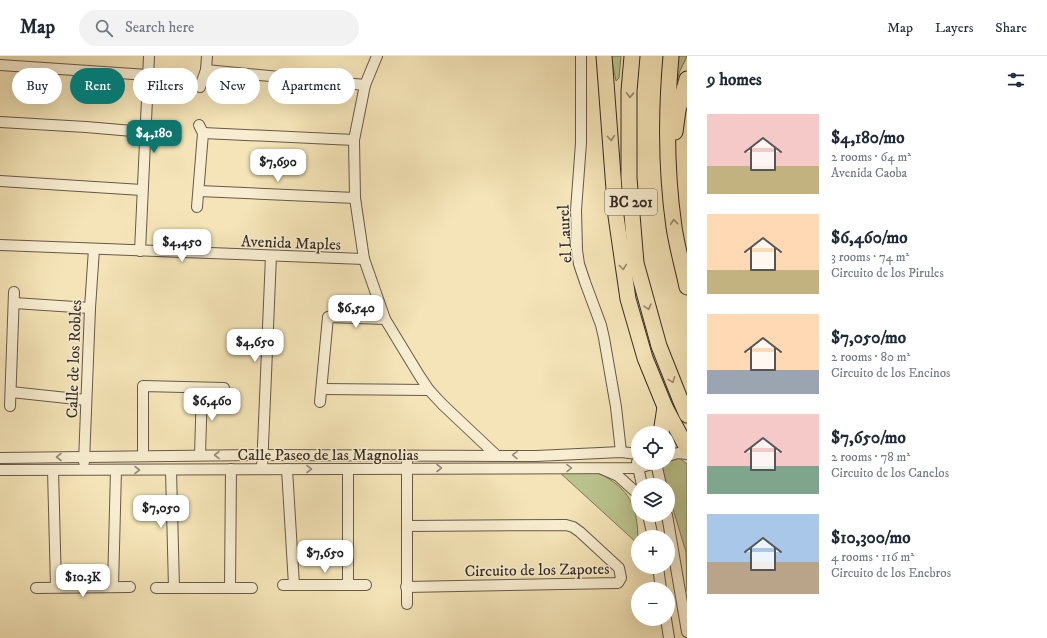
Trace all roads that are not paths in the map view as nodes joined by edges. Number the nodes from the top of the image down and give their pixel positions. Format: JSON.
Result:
{"nodes":[{"id":1,"x":149,"y":56,"type":"edge"},
{"id":2,"x":207,"y":56,"type":"edge"},
{"id":3,"x":377,"y":56,"type":"edge"},
{"id":4,"x":581,"y":56,"type":"edge"},
{"id":5,"x":604,"y":56,"type":"edge"},
{"id":6,"x":632,"y":56,"type":"edge"},
{"id":7,"x":671,"y":56,"type":"edge"},
{"id":8,"x":0,"y":65,"type":"edge"},
{"id":9,"x":148,"y":68,"type":"edge"},
{"id":10,"x":206,"y":68,"type":"edge"},
{"id":11,"x":206,"y":70,"type":"edge"},
{"id":12,"x":133,"y":75,"type":"edge"},
{"id":13,"x":260,"y":75,"type":"edge"},
{"id":14,"x":687,"y":79,"type":"edge"},
{"id":15,"x":365,"y":85,"type":"junction"},
{"id":16,"x":606,"y":85,"type":"junction"},
{"id":17,"x":200,"y":87,"type":"dead end"},
{"id":18,"x":146,"y":104,"type":"edge"},
{"id":19,"x":0,"y":122,"type":"edge"},
{"id":20,"x":144,"y":132,"type":"junction"},
{"id":21,"x":629,"y":134,"type":"junction"},
{"id":22,"x":354,"y":140,"type":"junction"},
{"id":23,"x":670,"y":176,"type":"junction"},
{"id":24,"x":628,"y":178,"type":"junction"},
{"id":25,"x":0,"y":180,"type":"edge"},
{"id":26,"x":142,"y":190,"type":"junction"},
{"id":27,"x":199,"y":192,"type":"junction"},
{"id":28,"x":355,"y":198,"type":"junction"},
{"id":29,"x":197,"y":207,"type":"dead end"},
{"id":30,"x":616,"y":216,"type":"junction"},
{"id":31,"x":0,"y":244,"type":"edge"},
{"id":32,"x":94,"y":249,"type":"junction"},
{"id":33,"x":140,"y":251,"type":"junction"},
{"id":34,"x":271,"y":256,"type":"junction"},
{"id":35,"x":364,"y":259,"type":"junction"},
{"id":36,"x":687,"y":287,"type":"edge"},
{"id":37,"x":14,"y":292,"type":"dead end"},
{"id":38,"x":14,"y":303,"type":"junction"},
{"id":39,"x":90,"y":308,"type":"junction"},
{"id":40,"x":385,"y":319,"type":"junction"},
{"id":41,"x":202,"y":388,"type":"junction"},
{"id":42,"x":224,"y":388,"type":"dead end"},
{"id":43,"x":322,"y":389,"type":"junction"},
{"id":44,"x":429,"y":390,"type":"junction"},
{"id":45,"x":11,"y":392,"type":"junction"},
{"id":46,"x":86,"y":400,"type":"junction"},
{"id":47,"x":320,"y":402,"type":"dead end"},
{"id":48,"x":10,"y":406,"type":"dead end"},
{"id":49,"x":665,"y":408,"type":"junction"},
{"id":50,"x":687,"y":415,"type":"edge"},
{"id":51,"x":662,"y":426,"type":"edge"},
{"id":52,"x":687,"y":448,"type":"edge"},
{"id":53,"x":621,"y":452,"type":"junction"},
{"id":54,"x":631,"y":453,"type":"edge"},
{"id":55,"x":262,"y":454,"type":"junction"},
{"id":56,"x":407,"y":454,"type":"junction"},
{"id":57,"x":675,"y":454,"type":"edge"},
{"id":58,"x":687,"y":454,"type":"edge"},
{"id":59,"x":200,"y":455,"type":"junction"},
{"id":60,"x":496,"y":455,"type":"junction"},
{"id":61,"x":144,"y":456,"type":"junction"},
{"id":62,"x":536,"y":456,"type":"junction"},
{"id":63,"x":84,"y":457,"type":"junction"},
{"id":64,"x":0,"y":458,"type":"edge"},
{"id":65,"x":598,"y":467,"type":"junction"},
{"id":66,"x":408,"y":468,"type":"junction"},
{"id":67,"x":538,"y":468,"type":"junction"},
{"id":68,"x":631,"y":468,"type":"edge"},
{"id":69,"x":231,"y":469,"type":"junction"},
{"id":70,"x":262,"y":469,"type":"junction"},
{"id":71,"x":287,"y":469,"type":"junction"},
{"id":72,"x":348,"y":469,"type":"junction"},
{"id":73,"x":0,"y":470,"type":"edge"},
{"id":74,"x":53,"y":470,"type":"junction"},
{"id":75,"x":84,"y":470,"type":"junction"},
{"id":76,"x":116,"y":470,"type":"junction"},
{"id":77,"x":171,"y":470,"type":"junction"},
{"id":78,"x":631,"y":488,"type":"edge"},
{"id":79,"x":408,"y":526,"type":"junction"},
{"id":80,"x":675,"y":561,"type":"edge"},
{"id":81,"x":348,"y":585,"type":"junction"},
{"id":82,"x":366,"y":585,"type":"dead end"},
{"id":83,"x":113,"y":587,"type":"junction"},
{"id":84,"x":130,"y":587,"type":"dead end"},
{"id":85,"x":230,"y":587,"type":"junction"},
{"id":86,"x":36,"y":588,"type":"dead end"},
{"id":87,"x":56,"y":588,"type":"junction"},
{"id":88,"x":156,"y":588,"type":"dead end"},
{"id":89,"x":174,"y":588,"type":"junction"},
{"id":90,"x":252,"y":588,"type":"dead end"},
{"id":91,"x":406,"y":588,"type":"junction"},
{"id":92,"x":407,"y":604,"type":"dead end"},
{"id":93,"x":685,"y":612,"type":"edge"},
{"id":94,"x":667,"y":626,"type":"edge"},
{"id":95,"x":687,"y":632,"type":"edge"},
{"id":96,"x":669,"y":638,"type":"edge"}],
"edges":[{"from":1,"to":9,"type":"street"},
{"from":2,"to":10,"type":"street"},
{"from":3,"to":15,"type":"street"},
{"from":4,"to":53,"type":"street","name":"el Laurel"},
{"from":5,"to":16,"type":"highway"},
{"from":6,"to":21,"type":"highway","number":"BC 201","one_way":true},
{"from":7,"to":23,"type":"highway","number":"BC 201"},
{"from":8,"to":12,"type":"street"},
{"from":11,"to":17,"type":"street"},
{"from":13,"to":15,"type":"street"},
{"from":14,"to":23,"type":"highway"},
{"from":15,"to":22,"type":"street"},
{"from":16,"to":21,"type":"highway"},
{"from":16,"to":30,"type":"highway","one_way":true},
{"from":18,"to":20,"type":"street"},
{"from":19,"to":20,"type":"street"},
{"from":20,"to":26,"type":"street"},
{"from":21,"to":24,"type":"highway","number":"BC 201"},
{"from":22,"to":27,"type":"street"},
{"from":22,"to":28,"type":"street"},
{"from":36,"to":23,"type":"highway","number":"BC 201","one_way":true},
{"from":24,"to":30,"type":"highway"},
{"from":24,"to":50,"type":"highway","number":"BC 201","one_way":true},
{"from":25,"to":26,"type":"street"},
{"from":26,"to":33,"type":"street"},
{"from":27,"to":28,"type":"street"},
{"from":27,"to":29,"type":"street"},
{"from":28,"to":35,"type":"street"},
{"from":30,"to":49,"type":"highway","one_way":true},
{"from":31,"to":32,"type":"street","name":"Avenida Maples"},
{"from":32,"to":33,"type":"street","name":"Avenida Maples"},
{"from":32,"to":39,"type":"street","name":"Calle de los Robles"},
{"from":33,"to":34,"type":"street","name":"Avenida Maples"},
{"from":34,"to":35,"type":"street","name":"Avenida Maples"},
{"from":34,"to":55,"type":"street"},
{"from":35,"to":40,"type":"street"},
{"from":37,"to":38,"type":"street"},
{"from":38,"to":39,"type":"street"},
{"from":38,"to":45,"type":"street"},
{"from":39,"to":46,"type":"street","name":"Calle de los Robles"},
{"from":40,"to":43,"type":"street"},
{"from":40,"to":44,"type":"street"},
{"from":41,"to":42,"type":"street"},
{"from":41,"to":59,"type":"street"},
{"from":41,"to":61,"type":"street"},
{"from":43,"to":44,"type":"street"},
{"from":43,"to":47,"type":"street"},
{"from":44,"to":60,"type":"street"},
{"from":45,"to":46,"type":"street"},
{"from":45,"to":48,"type":"street"},
{"from":46,"to":63,"type":"street","name":"Calle de los Robles"},
{"from":49,"to":51,"type":"highway"},
{"from":49,"to":52,"type":"highway"},
{"from":53,"to":54,"type":"street","name":"Calle Paseo de las Magnolias"},
{"from":53,"to":62,"type":"street","name":"Calle Paseo de las Magnolias"},
{"from":55,"to":56,"type":"street","name":"Calle Paseo de las Magnolias"},
{"from":55,"to":59,"type":"street","name":"Calle Paseo de las Magnolias","one_way":true},
{"from":55,"to":70,"type":"street"},
{"from":56,"to":60,"type":"street","name":"Calle Paseo de las Magnolias"},
{"from":56,"to":66,"type":"street"},
{"from":57,"to":58,"type":"street"},
{"from":59,"to":61,"type":"street","name":"Calle Paseo de las Magnolias"},
{"from":62,"to":60,"type":"street","name":"Calle Paseo de las Magnolias","one_way":true},
{"from":61,"to":63,"type":"street","name":"Calle Paseo de las Magnolias"},
{"from":62,"to":67,"type":"street"},
{"from":63,"to":64,"type":"street","name":"Calle Paseo de las Magnolias","one_way":true},
{"from":63,"to":75,"type":"street","name":"Calle de los Robles"},
{"from":67,"to":65,"type":"street","name":"Calle Paseo de las Magnolias","one_way":true},
{"from":65,"to":68,"type":"street","name":"Calle Paseo de las Magnolias"},
{"from":65,"to":78,"type":"street"},
{"from":66,"to":67,"type":"street","name":"Calle Paseo de las Magnolias","one_way":true},
{"from":66,"to":72,"type":"street","name":"Calle Paseo de las Magnolias"},
{"from":66,"to":79,"type":"street"},
{"from":69,"to":70,"type":"street","name":"Calle Paseo de las Magnolias"},
{"from":69,"to":77,"type":"street","name":"Calle Paseo de las Magnolias"},
{"from":69,"to":85,"type":"street"},
{"from":70,"to":71,"type":"street","name":"Calle Paseo de las Magnolias"},
{"from":71,"to":72,"type":"street","name":"Calle Paseo de las Magnolias","one_way":true},
{"from":71,"to":81,"type":"street"},
{"from":72,"to":81,"type":"street"},
{"from":73,"to":74,"type":"street","name":"Calle Paseo de las Magnolias"},
{"from":74,"to":75,"type":"street","name":"Calle Paseo de las Magnolias"},
{"from":74,"to":87,"type":"street"},
{"from":75,"to":76,"type":"street","name":"Calle Paseo de las Magnolias"},
{"from":76,"to":77,"type":"street","name":"Calle Paseo de las Magnolias","one_way":true},
{"from":76,"to":83,"type":"street"},
{"from":77,"to":89,"type":"street"},
{"from":79,"to":91,"type":"street"},
{"from":79,"to":91,"type":"street","name":"Circuito de los Zapotes"},
{"from":80,"to":93,"type":"street"},
{"from":81,"to":82,"type":"street"},
{"from":83,"to":84,"type":"street"},
{"from":83,"to":87,"type":"street"},
{"from":85,"to":89,"type":"street"},
{"from":85,"to":90,"type":"street"},
{"from":86,"to":87,"type":"street"},
{"from":88,"to":89,"type":"street"},
{"from":91,"to":92,"type":"street"},
{"from":93,"to":95,"type":"street"},
{"from":94,"to":96,"type":"street"}]}
